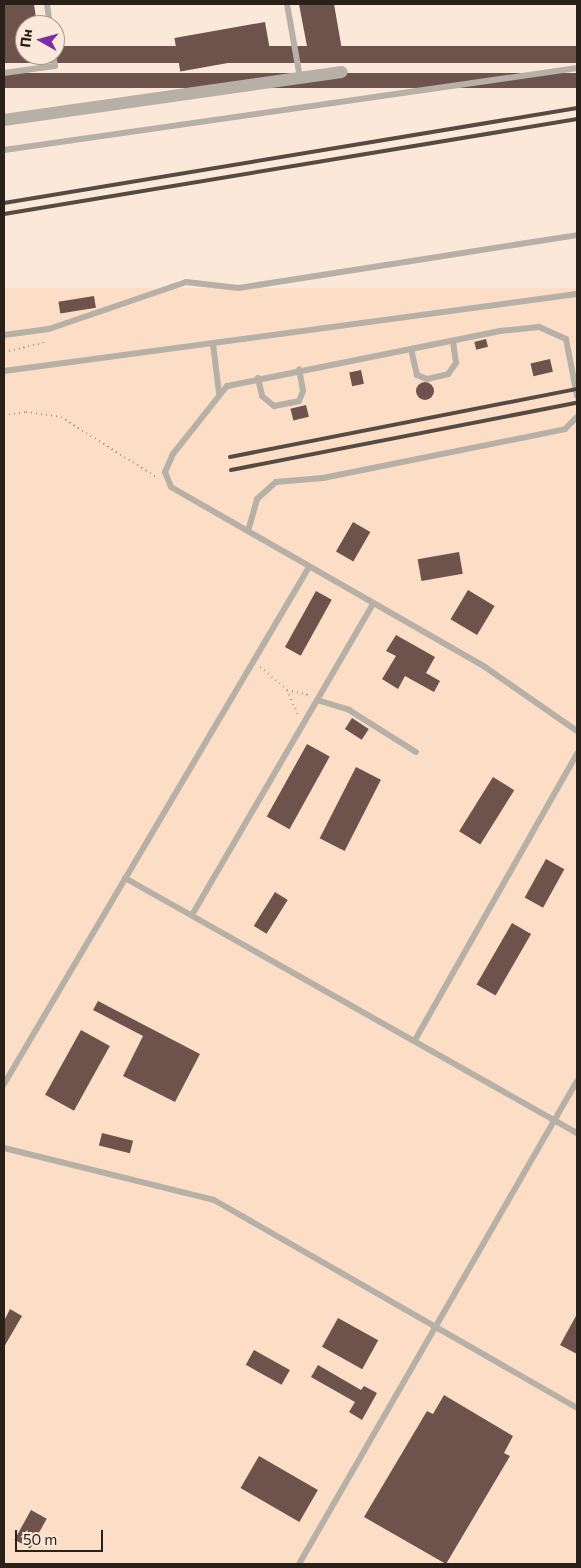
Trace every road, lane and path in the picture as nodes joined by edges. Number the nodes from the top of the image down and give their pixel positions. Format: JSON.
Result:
{"nodes":[{"id":1,"x":287,"y":4,"type":"edge"},
{"id":2,"x":55,"y":65,"type":"edge"},
{"id":3,"x":577,"y":68,"type":"edge"},
{"id":4,"x":342,"y":72,"type":"dead end"},
{"id":5,"x":4,"y":73,"type":"edge"},
{"id":6,"x":300,"y":78,"type":"junction"},
{"id":7,"x":4,"y":120,"type":"edge"},
{"id":8,"x":4,"y":150,"type":"edge"},
{"id":9,"x":577,"y":235,"type":"edge"},
{"id":10,"x":577,"y":294,"type":"edge"},
{"id":11,"x":49,"y":329,"type":"junction"},
{"id":12,"x":4,"y":335,"type":"edge"},
{"id":13,"x":453,"y":342,"type":"junction"},
{"id":14,"x":213,"y":344,"type":"junction"},
{"id":15,"x":411,"y":349,"type":"junction"},
{"id":16,"x":4,"y":352,"type":"edge"},
{"id":17,"x":299,"y":369,"type":"junction"},
{"id":18,"x":4,"y":371,"type":"edge"},
{"id":19,"x":258,"y":378,"type":"junction"},
{"id":20,"x":219,"y":393,"type":"junction"},
{"id":21,"x":577,"y":396,"type":"edge"},
{"id":22,"x":4,"y":415,"type":"edge"},
{"id":23,"x":577,"y":417,"type":"edge"},
{"id":24,"x":171,"y":487,"type":"junction"},
{"id":25,"x":248,"y":531,"type":"junction"},
{"id":26,"x":309,"y":567,"type":"junction"},
{"id":27,"x":373,"y":604,"type":"junction"},
{"id":28,"x":254,"y":659,"type":"junction"},
{"id":29,"x":287,"y":690,"type":"junction"},
{"id":30,"x":317,"y":700,"type":"junction"},
{"id":31,"x":300,"y":729,"type":"junction"},
{"id":32,"x":577,"y":731,"type":"edge"},
{"id":33,"x":416,"y":752,"type":"dead end"},
{"id":34,"x":577,"y":754,"type":"edge"},
{"id":35,"x":125,"y":878,"type":"junction"},
{"id":36,"x":192,"y":916,"type":"junction"},
{"id":37,"x":415,"y":1040,"type":"junction"},
{"id":38,"x":577,"y":1082,"type":"edge"},
{"id":39,"x":4,"y":1084,"type":"edge"},
{"id":40,"x":554,"y":1120,"type":"junction"},
{"id":41,"x":577,"y":1133,"type":"edge"},
{"id":42,"x":4,"y":1148,"type":"edge"},
{"id":43,"x":436,"y":1327,"type":"junction"},
{"id":44,"x":577,"y":1408,"type":"edge"},
{"id":45,"x":300,"y":1564,"type":"edge"}],
"edges":[{"from":1,"to":6,"type":"lane"},
{"from":2,"to":5,"type":"lane"},
{"from":3,"to":8,"type":"lane"},
{"from":4,"to":6,"type":"street"},
{"from":6,"to":7,"type":"street"},
{"from":9,"to":11,"type":"lane"},
{"from":10,"to":14,"type":"lane"},
{"from":11,"to":12,"type":"lane"},
{"from":11,"to":16,"type":"path"},
{"from":13,"to":15,"type":"lane"},
{"from":13,"to":15,"type":"lane"},
{"from":13,"to":21,"type":"lane"},
{"from":14,"to":18,"type":"lane"},
{"from":14,"to":20,"type":"lane"},
{"from":15,"to":17,"type":"lane"},
{"from":17,"to":19,"type":"lane"},
{"from":17,"to":19,"type":"lane"},
{"from":19,"to":20,"type":"lane"},
{"from":20,"to":24,"type":"lane"},
{"from":22,"to":24,"type":"path"},
{"from":23,"to":25,"type":"lane"},
{"from":24,"to":25,"type":"lane"},
{"from":25,"to":26,"type":"lane"},
{"from":26,"to":27,"type":"lane"},
{"from":26,"to":28,"type":"lane"},
{"from":27,"to":30,"type":"lane"},
{"from":27,"to":32,"type":"lane"},
{"from":28,"to":29,"type":"path"},
{"from":28,"to":35,"type":"lane"},
{"from":29,"to":30,"type":"path"},
{"from":29,"to":31,"type":"path"},
{"from":30,"to":31,"type":"lane"},
{"from":30,"to":33,"type":"lane"},
{"from":31,"to":36,"type":"lane"},
{"from":34,"to":37,"type":"lane"},
{"from":35,"to":36,"type":"lane"},
{"from":35,"to":39,"type":"lane"},
{"from":36,"to":37,"type":"lane"},
{"from":37,"to":40,"type":"lane"},
{"from":38,"to":40,"type":"lane"},
{"from":40,"to":41,"type":"lane"},
{"from":40,"to":43,"type":"lane"},
{"from":42,"to":43,"type":"lane"},
{"from":43,"to":44,"type":"lane"},
{"from":43,"to":45,"type":"lane"}]}
